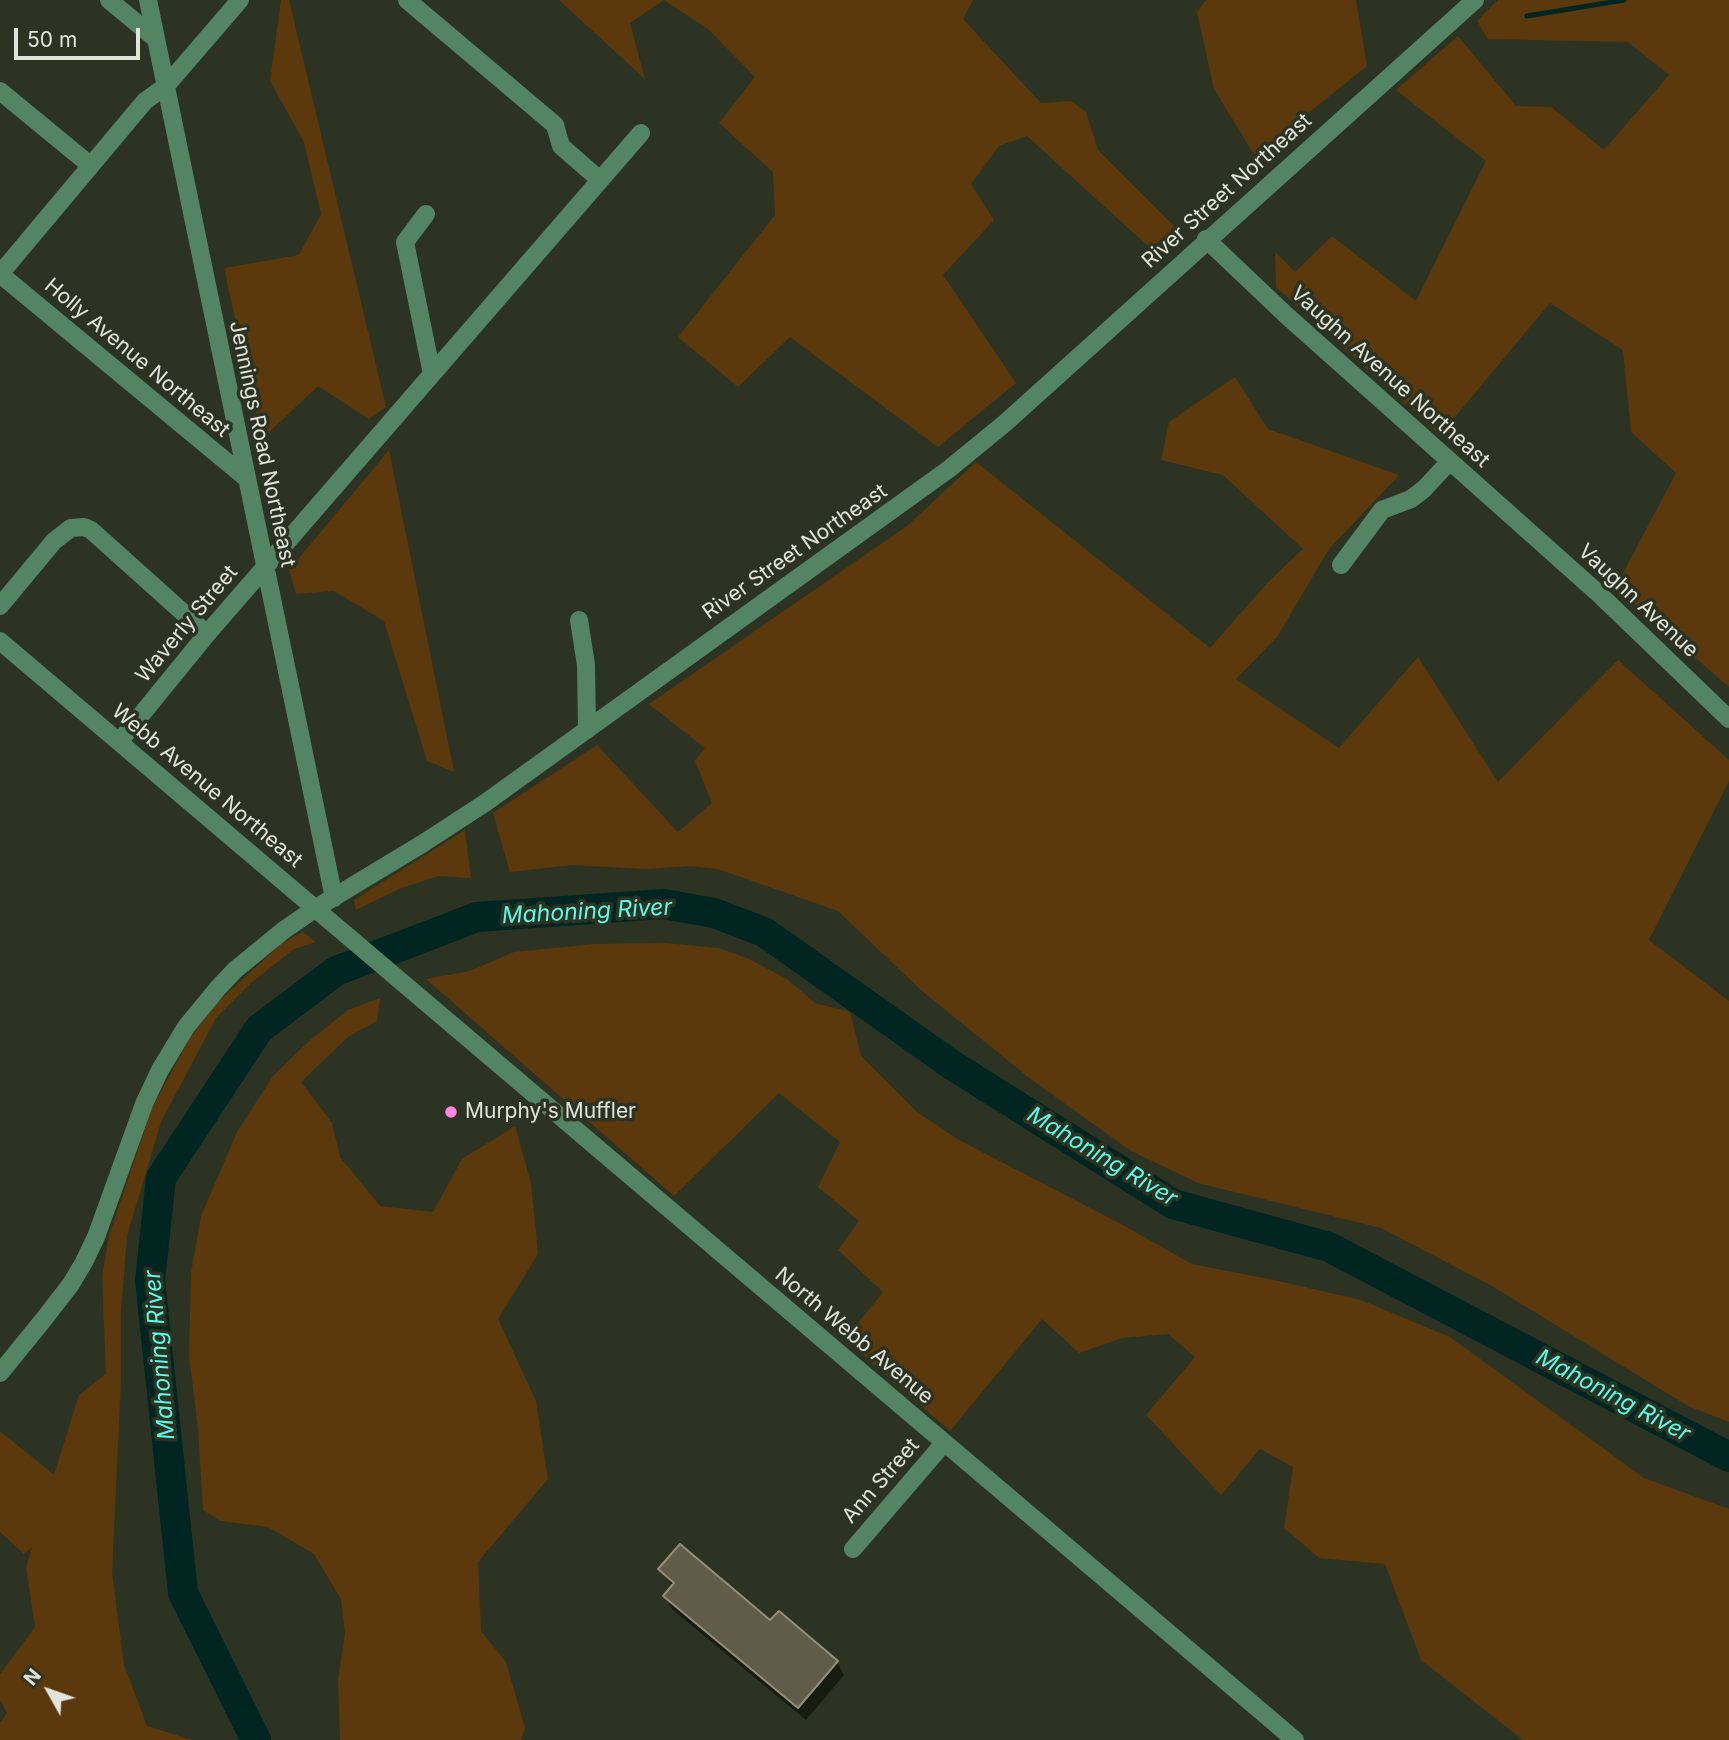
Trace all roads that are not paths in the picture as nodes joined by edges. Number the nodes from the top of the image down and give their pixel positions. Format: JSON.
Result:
{"nodes":[{"id":1,"x":109,"y":0,"type":"edge"},
{"id":2,"x":148,"y":0,"type":"edge"},
{"id":3,"x":240,"y":0,"type":"edge"},
{"id":4,"x":407,"y":0,"type":"edge"},
{"id":5,"x":1475,"y":0,"type":"edge"},
{"id":6,"x":156,"y":39,"type":"junction"},
{"id":7,"x":166,"y":86,"type":"junction"},
{"id":8,"x":0,"y":91,"type":"edge"},
{"id":9,"x":641,"y":133,"type":"dead end"},
{"id":10,"x":90,"y":165,"type":"junction"},
{"id":11,"x":600,"y":180,"type":"junction"},
{"id":12,"x":426,"y":214,"type":"dead end"},
{"id":13,"x":1206,"y":239,"type":"junction"},
{"id":14,"x":0,"y":274,"type":"edge"},
{"id":15,"x":432,"y":374,"type":"junction"},
{"id":16,"x":1450,"y":461,"type":"junction"},
{"id":17,"x":246,"y":477,"type":"junction"},
{"id":18,"x":1545,"y":546,"type":"joint"},
{"id":19,"x":1341,"y":565,"type":"dead end"},
{"id":20,"x":264,"y":568,"type":"junction"},
{"id":21,"x":0,"y":606,"type":"edge"},
{"id":22,"x":579,"y":620,"type":"dead end"},
{"id":23,"x":207,"y":634,"type":"junction"},
{"id":24,"x":0,"y":641,"type":"edge"},
{"id":25,"x":1729,"y":719,"type":"edge"},
{"id":26,"x":587,"y":730,"type":"junction"},
{"id":27,"x":119,"y":742,"type":"junction"},
{"id":28,"x":334,"y":898,"type":"junction"},
{"id":29,"x":316,"y":908,"type":"junction"},
{"id":30,"x":384,"y":966,"type":"joint"},
{"id":31,"x":0,"y":1373,"type":"edge"},
{"id":32,"x":944,"y":1443,"type":"junction"},
{"id":33,"x":853,"y":1549,"type":"dead end"},
{"id":34,"x":1295,"y":1740,"type":"edge"}],
"edges":[{"from":1,"to":6,"type":"street"},
{"from":2,"to":6,"type":"street","name":"Jennings Road Northeast"},
{"from":3,"to":7,"type":"street"},
{"from":4,"to":11,"type":"street"},
{"from":5,"to":13,"type":"street","name":"River Street Northeast"},
{"from":6,"to":7,"type":"street","name":"Jennings Road Northeast"},
{"from":7,"to":10,"type":"street"},
{"from":7,"to":17,"type":"street","name":"Jennings Road Northeast"},
{"from":8,"to":10,"type":"street"},
{"from":9,"to":11,"type":"street","name":"Waverly Street"},
{"from":10,"to":14,"type":"street"},
{"from":11,"to":15,"type":"street","name":"Waverly Street"},
{"from":12,"to":15,"type":"street"},
{"from":13,"to":16,"type":"street","name":"Vaughn Avenue Northeast"},
{"from":13,"to":26,"type":"street","name":"River Street Northeast"},
{"from":14,"to":17,"type":"street","name":"Holly Avenue Northeast"},
{"from":15,"to":20,"type":"street","name":"Waverly Street"},
{"from":16,"to":18,"type":"street","name":"Vaughn Avenue Northeast"},
{"from":16,"to":19,"type":"street"},
{"from":17,"to":20,"type":"street","name":"Jennings Road Northeast"},
{"from":18,"to":25,"type":"street","name":"Vaughn Avenue"},
{"from":20,"to":23,"type":"street","name":"Waverly Street"},
{"from":20,"to":28,"type":"street","name":"Jennings Road Northeast"},
{"from":21,"to":23,"type":"street"},
{"from":22,"to":26,"type":"street"},
{"from":23,"to":27,"type":"street","name":"Waverly Street"},
{"from":24,"to":27,"type":"street","name":"Webb Avenue Northeast"},
{"from":26,"to":28,"type":"street","name":"River Street Northeast"},
{"from":27,"to":29,"type":"street","name":"Webb Avenue Northeast"},
{"from":28,"to":29,"type":"street","name":"River Street Northeast"},
{"from":29,"to":30,"type":"street","name":"Webb Avenue Northeast"},
{"from":29,"to":31,"type":"street","name":"River Street Northeast"},
{"from":30,"to":32,"type":"street","name":"North Webb Avenue"},
{"from":32,"to":33,"type":"street","name":"Ann Street"},
{"from":32,"to":34,"type":"street","name":"North Webb Avenue"}]}
